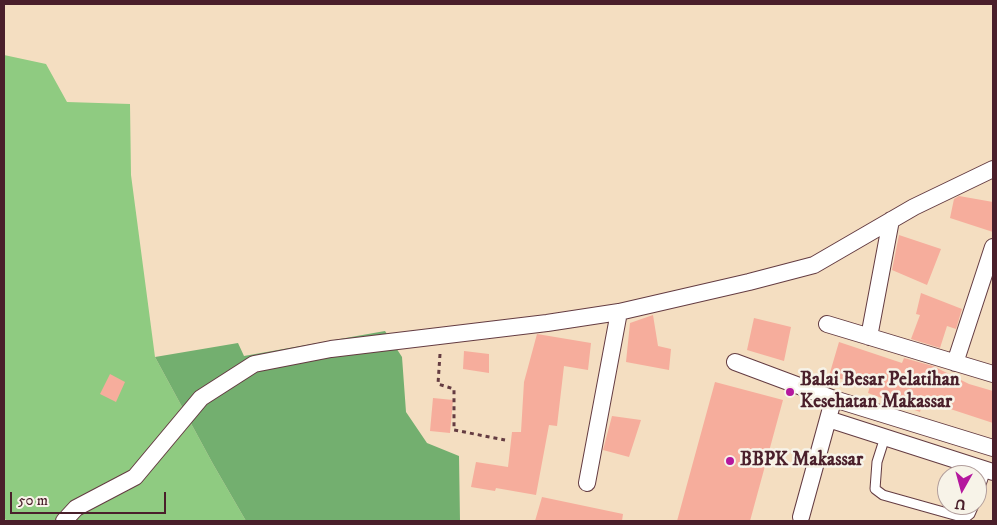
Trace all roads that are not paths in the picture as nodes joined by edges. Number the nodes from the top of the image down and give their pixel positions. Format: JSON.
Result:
{"nodes":[{"id":1,"x":993,"y":170,"type":"edge"},
{"id":2,"x":891,"y":220,"type":"junction"},
{"id":3,"x":993,"y":247,"type":"edge"},
{"id":4,"x":619,"y":312,"type":"junction"},
{"id":5,"x":827,"y":324,"type":"dead end"},
{"id":6,"x":869,"y":337,"type":"junction"},
{"id":7,"x":735,"y":362,"type":"dead end"},
{"id":8,"x":955,"y":362,"type":"junction"},
{"id":9,"x":993,"y":374,"type":"edge"},
{"id":10,"x":834,"y":399,"type":"junction"},
{"id":11,"x":828,"y":419,"type":"junction"},
{"id":12,"x":885,"y":437,"type":"junction"},
{"id":13,"x":993,"y":448,"type":"edge"},
{"id":14,"x":990,"y":471,"type":"edge"},
{"id":15,"x":587,"y":483,"type":"dead end"},
{"id":16,"x":937,"y":510,"type":"edge"},
{"id":17,"x":954,"y":515,"type":"edge"},
{"id":18,"x":969,"y":515,"type":"edge"},
{"id":19,"x":805,"y":520,"type":"edge"},
{"id":20,"x":64,"y":521,"type":"edge"}],
"edges":[{"from":1,"to":2,"type":"street"},
{"from":2,"to":4,"type":"street"},
{"from":2,"to":6,"type":"street"},
{"from":3,"to":8,"type":"street"},
{"from":4,"to":15,"type":"street"},
{"from":4,"to":20,"type":"street"},
{"from":5,"to":6,"type":"street"},
{"from":6,"to":8,"type":"street"},
{"from":7,"to":10,"type":"street"},
{"from":8,"to":9,"type":"street"},
{"from":10,"to":11,"type":"street"},
{"from":10,"to":13,"type":"street"},
{"from":11,"to":12,"type":"street"},
{"from":11,"to":19,"type":"street"},
{"from":12,"to":14,"type":"street"},
{"from":12,"to":16,"type":"lane"},
{"from":17,"to":18,"type":"lane"}]}
